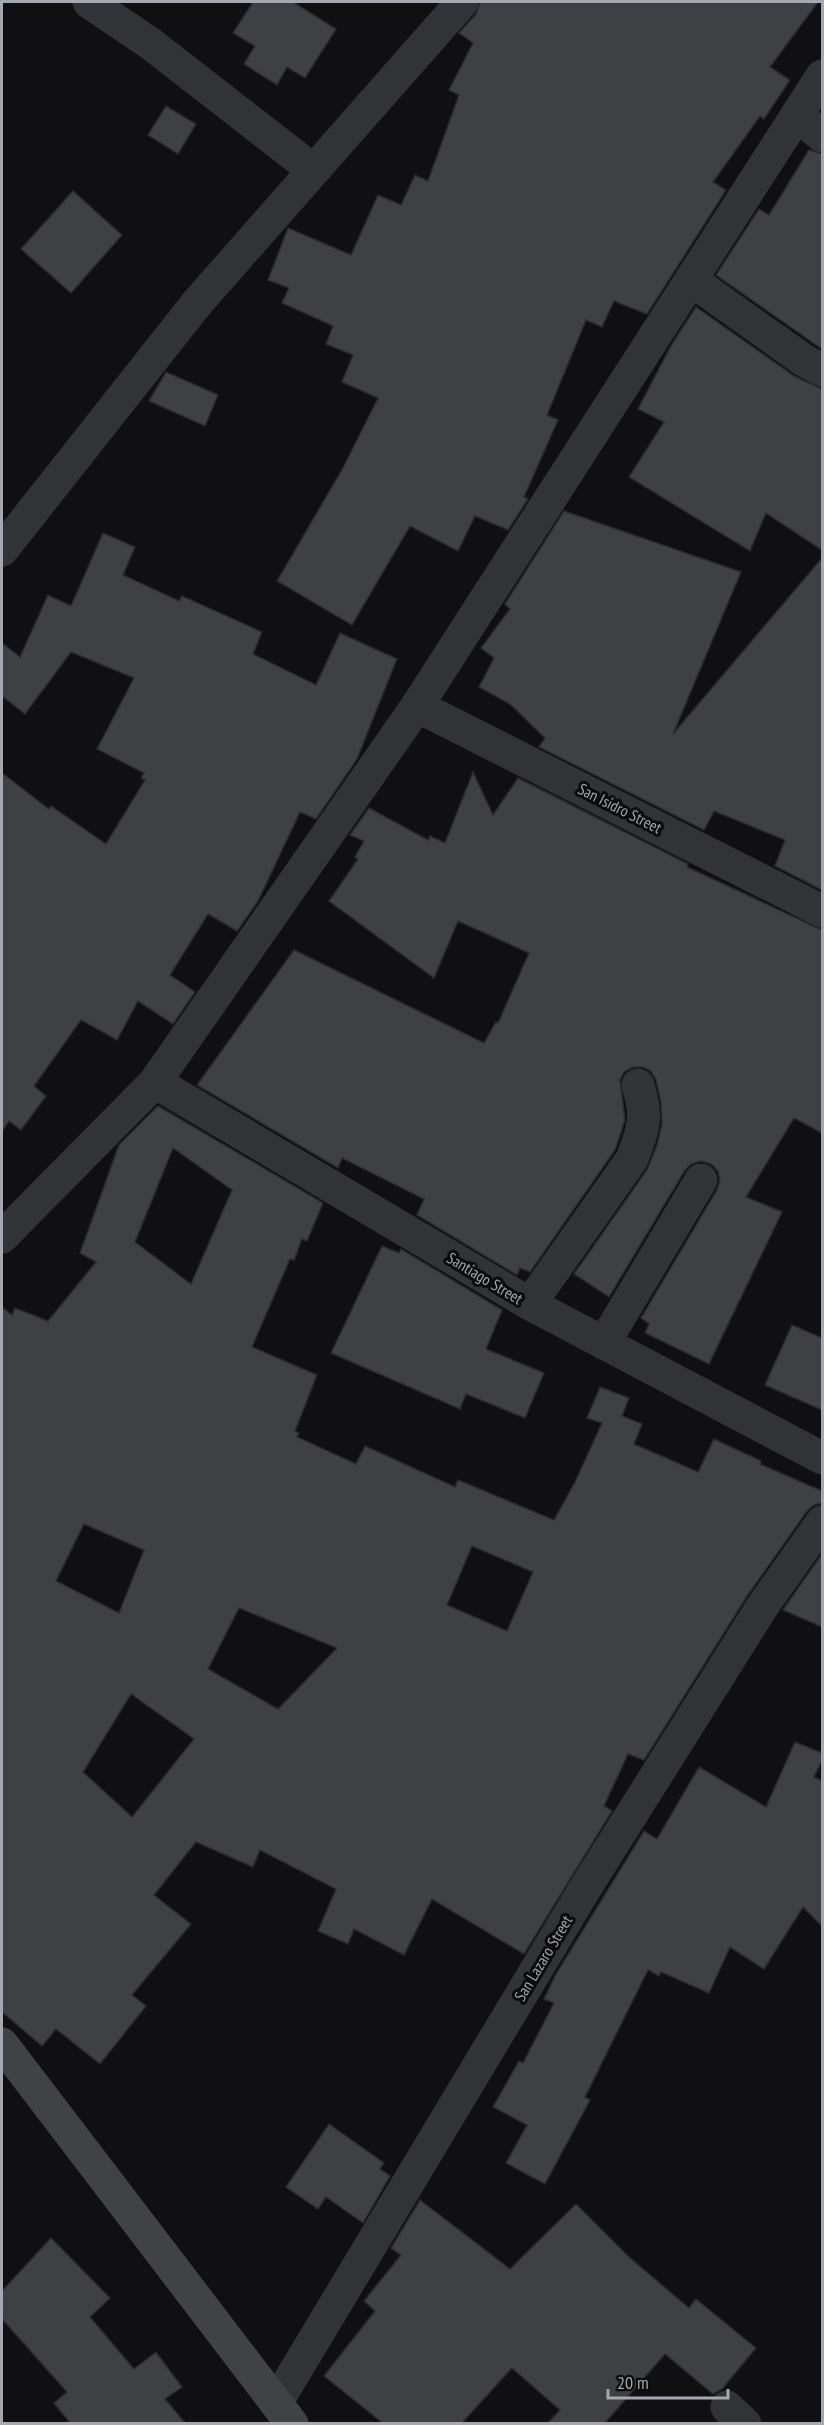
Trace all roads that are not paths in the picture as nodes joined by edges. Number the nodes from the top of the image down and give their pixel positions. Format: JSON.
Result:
{"nodes":[{"id":1,"x":90,"y":2,"type":"edge"},
{"id":2,"x":462,"y":2,"type":"edge"},
{"id":3,"x":822,"y":76,"type":"edge"},
{"id":4,"x":797,"y":115,"type":"junction"},
{"id":5,"x":822,"y":136,"type":"edge"},
{"id":6,"x":313,"y":170,"type":"junction"},
{"id":7,"x":691,"y":280,"type":"junction"},
{"id":8,"x":822,"y":370,"type":"edge"},
{"id":9,"x":2,"y":550,"type":"edge"},
{"id":10,"x":417,"y":706,"type":"junction"},
{"id":11,"x":822,"y":911,"type":"edge"},
{"id":12,"x":155,"y":1082,"type":"junction"},
{"id":13,"x":638,"y":1085,"type":"dead end"},
{"id":14,"x":700,"y":1180,"type":"dead end"},
{"id":15,"x":2,"y":1237,"type":"edge"},
{"id":16,"x":530,"y":1304,"type":"junction"},
{"id":17,"x":604,"y":1343,"type":"junction"},
{"id":18,"x":822,"y":1458,"type":"edge"},
{"id":19,"x":822,"y":1522,"type":"edge"},
{"id":20,"x":2,"y":2044,"type":"edge"},
{"id":21,"x":284,"y":2413,"type":"edge"}],
"edges":[{"from":1,"to":6,"type":"street"},
{"from":2,"to":6,"type":"street"},
{"from":3,"to":4,"type":"street"},
{"from":4,"to":5,"type":"street"},
{"from":4,"to":7,"type":"street"},
{"from":6,"to":9,"type":"street"},
{"from":7,"to":8,"type":"street"},
{"from":7,"to":10,"type":"street"},
{"from":10,"to":11,"type":"street","name":"San Isidro Street"},
{"from":10,"to":12,"type":"street"},
{"from":12,"to":15,"type":"street"},
{"from":12,"to":16,"type":"street","name":"Santiago Street"},
{"from":13,"to":16,"type":"street"},
{"from":14,"to":17,"type":"street"},
{"from":16,"to":17,"type":"street","name":"Santiago Street"},
{"from":17,"to":18,"type":"street","name":"Santiago Street"},
{"from":19,"to":21,"type":"street","name":"San Lazaro Street"},
{"from":20,"to":21,"type":"street"}]}
